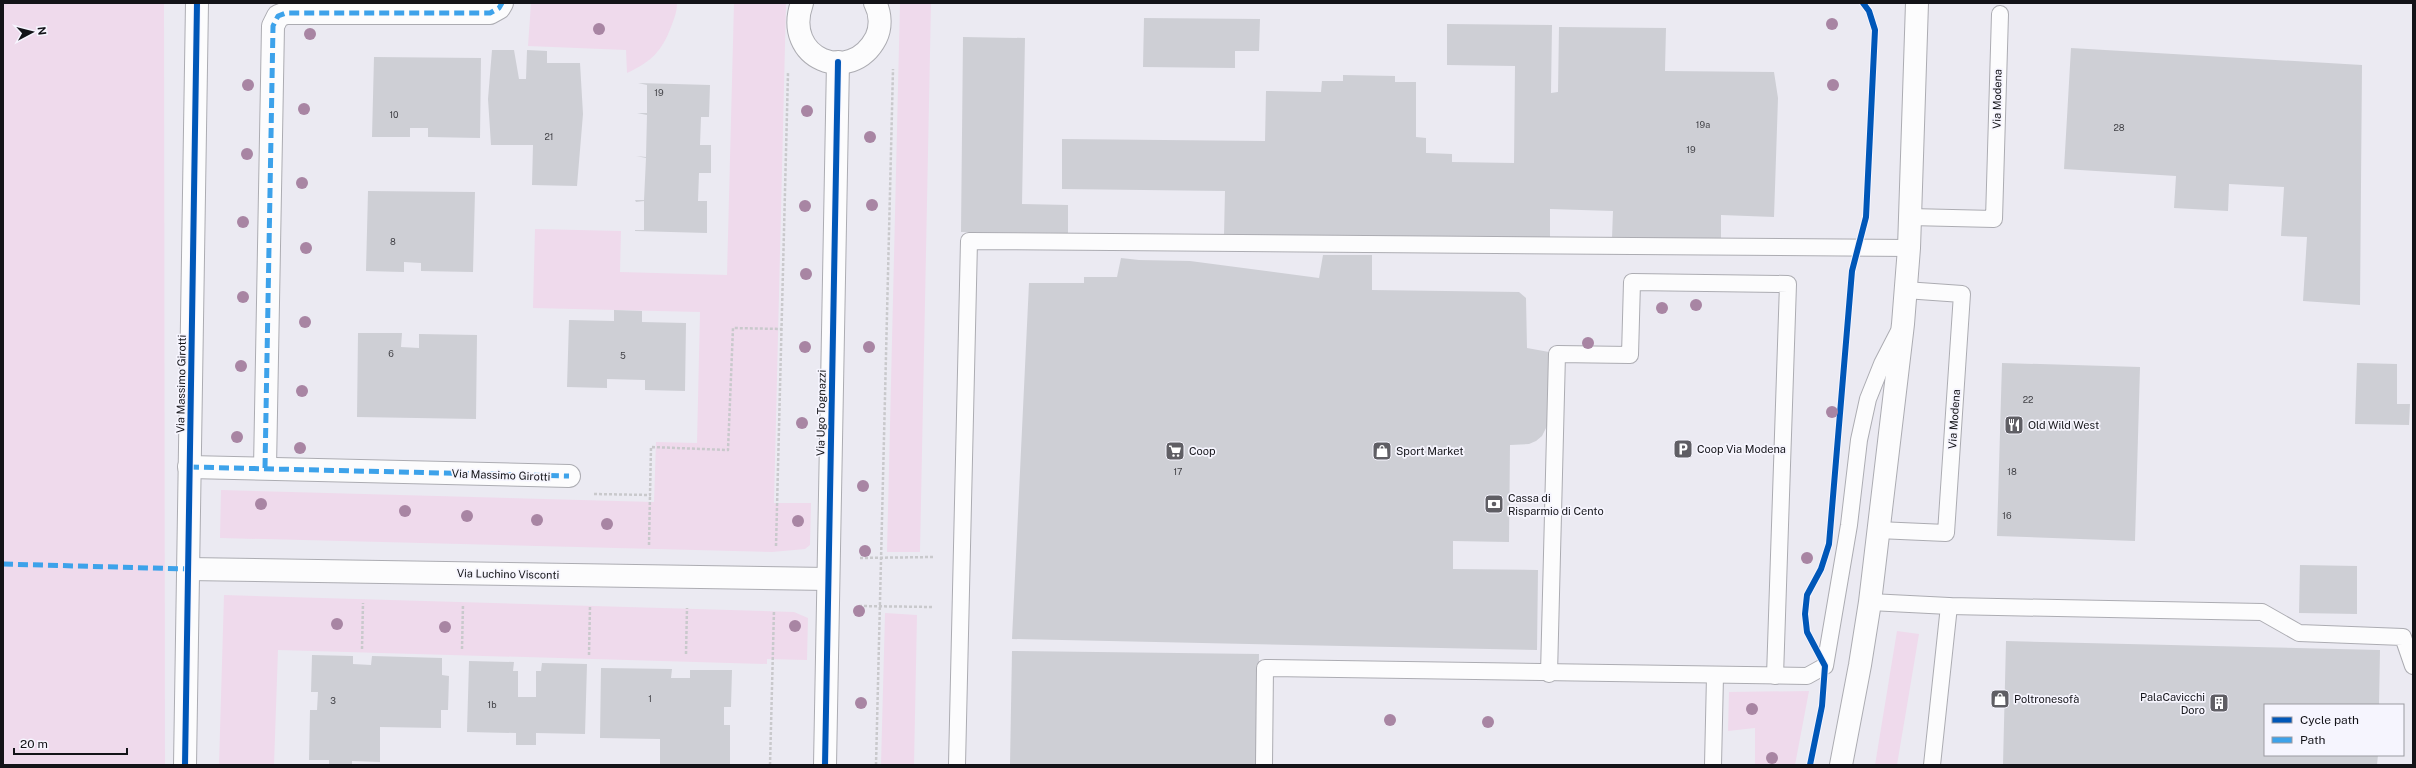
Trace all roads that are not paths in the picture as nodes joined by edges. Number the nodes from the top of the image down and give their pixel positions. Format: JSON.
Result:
{"nodes":[{"id":1,"x":197,"y":3,"type":"edge"},
{"id":2,"x":502,"y":3,"type":"edge"},
{"id":3,"x":802,"y":3,"type":"edge"},
{"id":4,"x":875,"y":3,"type":"edge"},
{"id":5,"x":1917,"y":3,"type":"edge"},
{"id":6,"x":2000,"y":14,"type":"dead end"},
{"id":7,"x":838,"y":62,"type":"junction"},
{"id":8,"x":1910,"y":217,"type":"junction"},
{"id":9,"x":1909,"y":248,"type":"junction"},
{"id":10,"x":1906,"y":290,"type":"junction"},
{"id":11,"x":1903,"y":324,"type":"junction"},
{"id":12,"x":189,"y":467,"type":"junction"},
{"id":13,"x":265,"y":468,"type":"junction"},
{"id":14,"x":569,"y":476,"type":"dead end"},
{"id":15,"x":1878,"y":530,"type":"junction"},
{"id":16,"x":188,"y":569,"type":"junction"},
{"id":17,"x":828,"y":569,"type":"junction"},
{"id":18,"x":1870,"y":602,"type":"junction"},
{"id":19,"x":1949,"y":606,"type":"junction"},
{"id":20,"x":2413,"y":666,"type":"edge"},
{"id":21,"x":1549,"y":674,"type":"junction"},
{"id":22,"x":1716,"y":676,"type":"junction"},
{"id":23,"x":1775,"y":676,"type":"junction"},
{"id":24,"x":185,"y":765,"type":"edge"},
{"id":25,"x":825,"y":765,"type":"edge"},
{"id":26,"x":957,"y":765,"type":"edge"},
{"id":27,"x":1264,"y":765,"type":"edge"},
{"id":28,"x":1713,"y":765,"type":"edge"},
{"id":29,"x":1841,"y":765,"type":"edge"},
{"id":30,"x":1932,"y":765,"type":"edge"}],
"edges":[{"from":1,"to":12,"type":"street","name":"Via Massimo Girotti"},
{"from":2,"to":13,"type":"street"},
{"from":3,"to":7,"type":"street"},
{"from":4,"to":7,"type":"street"},
{"from":5,"to":8,"type":"street"},
{"from":6,"to":8,"type":"lane","name":"Via Modena"},
{"from":7,"to":17,"type":"street","name":"Via Ugo Tognazzi"},
{"from":8,"to":9,"type":"street"},
{"from":9,"to":10,"type":"street"},
{"from":9,"to":26,"type":"lane"},
{"from":10,"to":11,"type":"street"},
{"from":10,"to":15,"type":"lane","name":"Via Modena"},
{"from":11,"to":15,"type":"street"},
{"from":11,"to":23,"type":"lane"},
{"from":12,"to":13,"type":"street","name":"Via Massimo Girotti"},
{"from":12,"to":16,"type":"street","name":"Via Massimo Girotti"},
{"from":13,"to":14,"type":"street","name":"Via Massimo Girotti"},
{"from":15,"to":18,"type":"street"},
{"from":16,"to":17,"type":"street","name":"Via Luchino Visconti"},
{"from":16,"to":24,"type":"street","name":"Via Massimo Girotti"},
{"from":17,"to":25,"type":"street","name":"Via Ugo Tognazzi"},
{"from":18,"to":19,"type":"lane"},
{"from":18,"to":29,"type":"street"},
{"from":19,"to":20,"type":"lane"},
{"from":19,"to":30,"type":"lane"},
{"from":21,"to":22,"type":"lane"},
{"from":21,"to":23,"type":"lane"},
{"from":21,"to":27,"type":"lane"},
{"from":22,"to":23,"type":"lane"},
{"from":22,"to":28,"type":"lane"}]}
